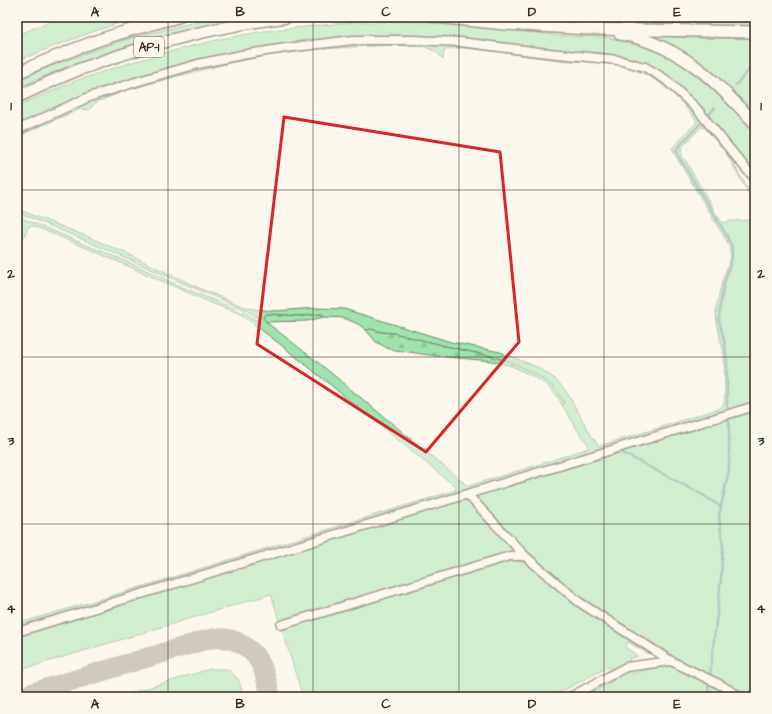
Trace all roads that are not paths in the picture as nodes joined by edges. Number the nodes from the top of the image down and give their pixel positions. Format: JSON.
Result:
{"nodes":[{"id":1,"x":178,"y":17,"type":"edge"},
{"id":2,"x":287,"y":17,"type":"edge"},
{"id":3,"x":435,"y":17,"type":"edge"},
{"id":4,"x":590,"y":29,"type":"junction"},
{"id":5,"x":755,"y":32,"type":"edge"},
{"id":6,"x":17,"y":73,"type":"edge"},
{"id":7,"x":17,"y":97,"type":"edge"},
{"id":8,"x":755,"y":123,"type":"edge"},
{"id":9,"x":17,"y":130,"type":"edge"},
{"id":10,"x":755,"y":178,"type":"edge"},
{"id":11,"x":755,"y":406,"type":"edge"},
{"id":12,"x":468,"y":495,"type":"junction"},
{"id":13,"x":525,"y":556,"type":"junction"},
{"id":14,"x":280,"y":626,"type":"dead end"},
{"id":15,"x":17,"y":632,"type":"edge"},
{"id":16,"x":671,"y":661,"type":"junction"},
{"id":17,"x":570,"y":697,"type":"edge"},
{"id":18,"x":741,"y":697,"type":"edge"}],
"edges":[{"from":1,"to":6,"type":"highway","number":"AP-1"},
{"from":2,"to":7,"type":"highway","number":"AP-1"},
{"from":3,"to":4,"type":"highway"},
{"from":4,"to":5,"type":"highway"},
{"from":4,"to":8,"type":"highway"},
{"from":9,"to":10,"type":"street"},
{"from":11,"to":12,"type":"street"},
{"from":12,"to":13,"type":"street"},
{"from":12,"to":15,"type":"street"},
{"from":13,"to":14,"type":"street"},
{"from":13,"to":16,"type":"street"},
{"from":16,"to":17,"type":"street"},
{"from":16,"to":18,"type":"street"}]}
